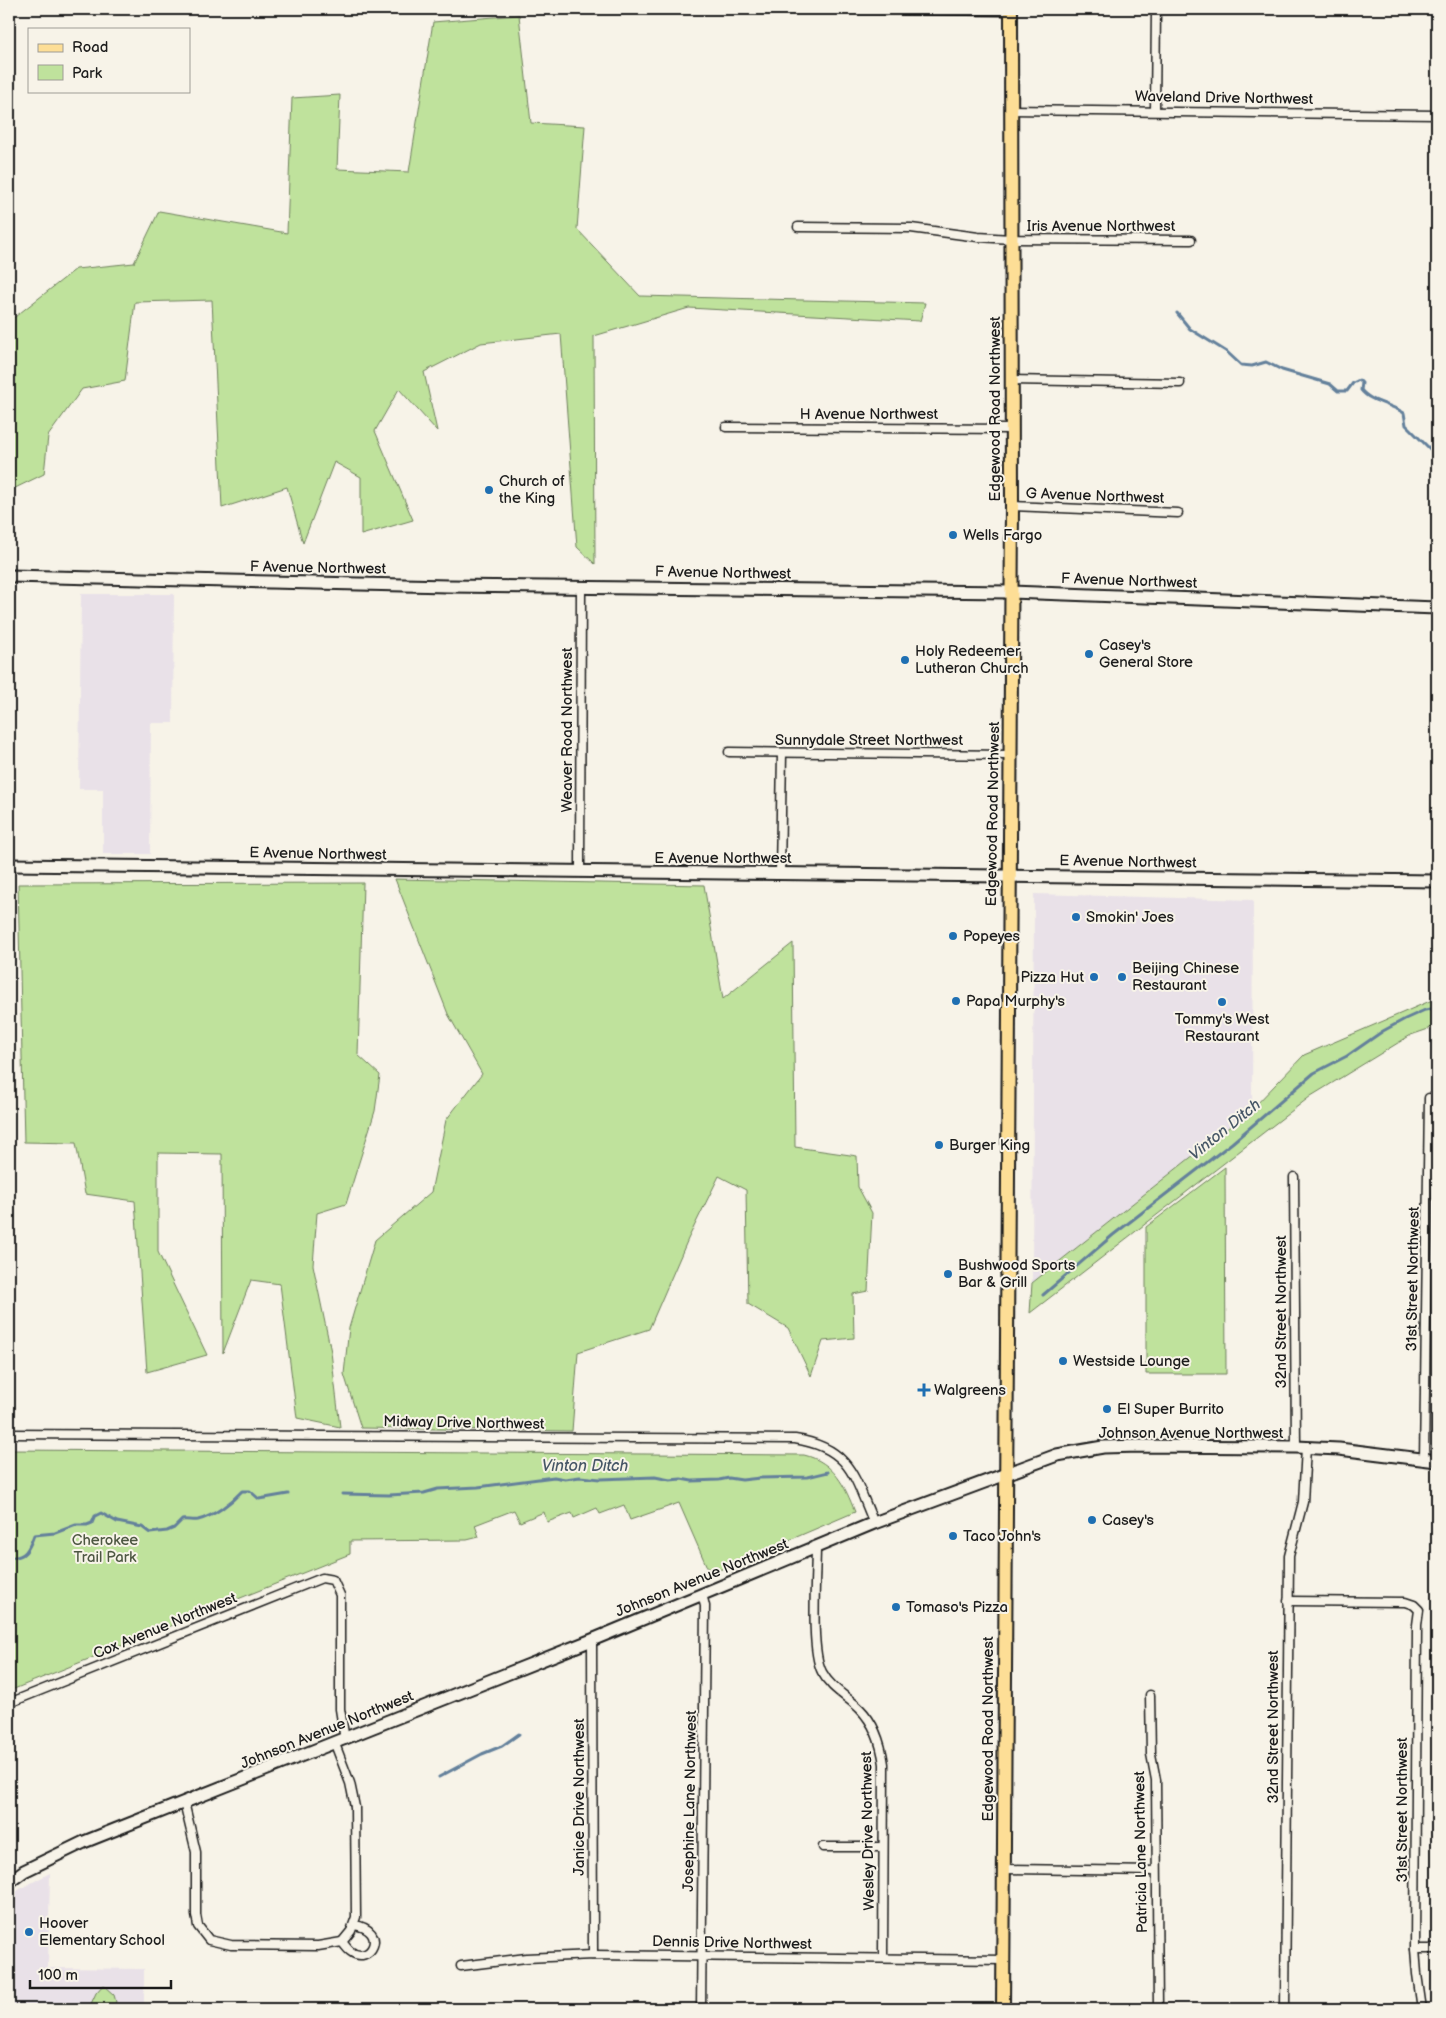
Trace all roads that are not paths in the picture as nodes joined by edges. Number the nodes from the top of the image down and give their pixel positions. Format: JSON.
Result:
{"nodes":[{"id":1,"x":834,"y":9,"type":"edge"},
{"id":2,"x":1156,"y":9,"type":"edge"},
{"id":3,"x":1011,"y":10,"type":"edge"},
{"id":4,"x":1010,"y":110,"type":"junction"},
{"id":5,"x":1155,"y":111,"type":"junction"},
{"id":6,"x":1437,"y":115,"type":"edge"},
{"id":7,"x":798,"y":227,"type":"dead end"},
{"id":8,"x":1011,"y":239,"type":"junction"},
{"id":9,"x":1191,"y":240,"type":"dead end"},
{"id":10,"x":1010,"y":380,"type":"junction"},
{"id":11,"x":1180,"y":384,"type":"dead end"},
{"id":12,"x":726,"y":427,"type":"dead end"},
{"id":13,"x":1010,"y":429,"type":"junction"},
{"id":14,"x":1012,"y":506,"type":"junction"},
{"id":15,"x":1178,"y":513,"type":"dead end"},
{"id":16,"x":9,"y":576,"type":"edge"},
{"id":17,"x":581,"y":587,"type":"junction"},
{"id":18,"x":1011,"y":592,"type":"junction"},
{"id":19,"x":1437,"y":608,"type":"edge"},
{"id":20,"x":728,"y":752,"type":"dead end"},
{"id":21,"x":782,"y":753,"type":"junction"},
{"id":22,"x":1010,"y":755,"type":"junction"},
{"id":23,"x":9,"y":865,"type":"edge"},
{"id":24,"x":580,"y":872,"type":"junction"},
{"id":25,"x":780,"y":873,"type":"junction"},
{"id":26,"x":1008,"y":876,"type":"junction"},
{"id":27,"x":1437,"y":881,"type":"edge"},
{"id":28,"x":1429,"y":1098,"type":"dead end"},
{"id":29,"x":1294,"y":1177,"type":"dead end"},
{"id":30,"x":9,"y":1434,"type":"edge"},
{"id":31,"x":1301,"y":1447,"type":"junction"},
{"id":32,"x":1424,"y":1460,"type":"junction"},
{"id":33,"x":1437,"y":1461,"type":"edge"},
{"id":34,"x":1005,"y":1473,"type":"junction"},
{"id":35,"x":874,"y":1523,"type":"junction"},
{"id":36,"x":816,"y":1547,"type":"junction"},
{"id":37,"x":702,"y":1594,"type":"junction"},
{"id":38,"x":1288,"y":1601,"type":"junction"},
{"id":39,"x":592,"y":1640,"type":"junction"},
{"id":40,"x":1150,"y":1695,"type":"dead end"},
{"id":41,"x":9,"y":1703,"type":"edge"},
{"id":42,"x":340,"y":1742,"type":"junction"},
{"id":43,"x":184,"y":1802,"type":"junction"},
{"id":44,"x":823,"y":1846,"type":"dead end"},
{"id":45,"x":883,"y":1846,"type":"junction"},
{"id":46,"x":1004,"y":1870,"type":"junction"},
{"id":47,"x":1156,"y":1871,"type":"junction"},
{"id":48,"x":9,"y":1882,"type":"edge"},
{"id":49,"x":354,"y":1925,"type":"junction"},
{"id":50,"x":342,"y":1942,"type":"junction"},
{"id":51,"x":1415,"y":1949,"type":"junction"},
{"id":52,"x":1437,"y":1950,"type":"edge"},
{"id":53,"x":593,"y":1955,"type":"junction"},
{"id":54,"x":702,"y":1956,"type":"junction"},
{"id":55,"x":883,"y":1958,"type":"junction"},
{"id":56,"x":1004,"y":1960,"type":"junction"},
{"id":57,"x":461,"y":1966,"type":"dead end"},
{"id":58,"x":701,"y":2009,"type":"edge"},
{"id":59,"x":1004,"y":2009,"type":"edge"},
{"id":60,"x":1158,"y":2009,"type":"edge"},
{"id":61,"x":1285,"y":2009,"type":"edge"},
{"id":62,"x":1422,"y":2009,"type":"edge"}],
"edges":[{"from":1,"to":3,"type":"street"},
{"from":2,"to":5,"type":"street"},
{"from":3,"to":4,"type":"main road","name":"Edgewood Road Northwest"},
{"from":4,"to":5,"type":"street","name":"Waveland Drive Northwest"},
{"from":4,"to":8,"type":"main road","name":"Edgewood Road Northwest"},
{"from":5,"to":6,"type":"street","name":"Waveland Drive Northwest"},
{"from":7,"to":8,"type":"street","name":"Iris Avenue Northwest"},
{"from":8,"to":9,"type":"street","name":"Iris Avenue Northwest"},
{"from":8,"to":10,"type":"main road","name":"Edgewood Road Northwest"},
{"from":10,"to":11,"type":"street"},
{"from":10,"to":13,"type":"main road","name":"Edgewood Road Northwest"},
{"from":12,"to":13,"type":"street","name":"H Avenue Northwest"},
{"from":13,"to":14,"type":"main road","name":"Edgewood Road Northwest"},
{"from":14,"to":15,"type":"street","name":"G Avenue Northwest"},
{"from":14,"to":18,"type":"main road","name":"Edgewood Road Northwest"},
{"from":16,"to":17,"type":"street","name":"F Avenue Northwest"},
{"from":17,"to":18,"type":"street","name":"F Avenue Northwest"},
{"from":17,"to":24,"type":"street","name":"Weaver Road Northwest"},
{"from":18,"to":19,"type":"street","name":"F Avenue Northwest"},
{"from":18,"to":22,"type":"main road","name":"Edgewood Road Northwest"},
{"from":20,"to":21,"type":"street","name":"Sunnydale Street Northwest"},
{"from":21,"to":22,"type":"street","name":"Sunnydale Street Northwest"},
{"from":21,"to":25,"type":"street"},
{"from":22,"to":26,"type":"main road","name":"Edgewood Road Northwest"},
{"from":23,"to":24,"type":"street","name":"E Avenue Northwest"},
{"from":24,"to":25,"type":"street","name":"E Avenue Northwest"},
{"from":25,"to":26,"type":"street","name":"E Avenue Northwest"},
{"from":26,"to":27,"type":"street","name":"E Avenue Northwest"},
{"from":26,"to":34,"type":"main road","name":"Edgewood Road Northwest"},
{"from":28,"to":32,"type":"street","name":"31st Street Northwest"},
{"from":29,"to":31,"type":"street","name":"32nd Street Northwest"},
{"from":30,"to":35,"type":"street","name":"Midway Drive Northwest"},
{"from":31,"to":32,"type":"street","name":"Johnson Avenue Northwest"},
{"from":31,"to":34,"type":"street","name":"Johnson Avenue Northwest"},
{"from":31,"to":38,"type":"street","name":"32nd Street Northwest"},
{"from":32,"to":33,"type":"street","name":"Johnson Avenue Northwest"},
{"from":34,"to":35,"type":"street","name":"Johnson Avenue Northwest"},
{"from":34,"to":46,"type":"main road","name":"Edgewood Road Northwest"},
{"from":35,"to":36,"type":"street","name":"Johnson Avenue Northwest"},
{"from":36,"to":37,"type":"street","name":"Johnson Avenue Northwest"},
{"from":36,"to":45,"type":"street","name":"Wesley Drive Northwest"},
{"from":37,"to":39,"type":"street","name":"Johnson Avenue Northwest"},
{"from":37,"to":54,"type":"street","name":"Josephine Lane Northwest"},
{"from":38,"to":51,"type":"street","name":"31st Street Northwest"},
{"from":38,"to":61,"type":"street","name":"32nd Street Northwest"},
{"from":39,"to":42,"type":"street","name":"Johnson Avenue Northwest"},
{"from":39,"to":53,"type":"street","name":"Janice Drive Northwest"},
{"from":40,"to":47,"type":"street","name":"Patricia Lane Northwest"},
{"from":41,"to":42,"type":"street","name":"Cox Avenue Northwest"},
{"from":42,"to":43,"type":"street","name":"Johnson Avenue Northwest"},
{"from":42,"to":49,"type":"street"},
{"from":43,"to":48,"type":"street","name":"Johnson Avenue Northwest"},
{"from":43,"to":50,"type":"street"},
{"from":44,"to":45,"type":"street"},
{"from":45,"to":55,"type":"street","name":"Wesley Drive Northwest"},
{"from":46,"to":47,"type":"street"},
{"from":46,"to":56,"type":"main road","name":"Edgewood Road Northwest"},
{"from":47,"to":60,"type":"street","name":"Patricia Lane Northwest"},
{"from":49,"to":50,"type":"street"},
{"from":49,"to":50,"type":"street"},
{"from":51,"to":52,"type":"street"},
{"from":51,"to":62,"type":"street","name":"31st Street Northwest"},
{"from":53,"to":54,"type":"street","name":"Dennis Drive Northwest"},
{"from":53,"to":57,"type":"street","name":"Dennis Drive Northwest"},
{"from":54,"to":55,"type":"street","name":"Dennis Drive Northwest"},
{"from":54,"to":58,"type":"street","name":"Josephine Lane Northwest"},
{"from":55,"to":56,"type":"street","name":"Dennis Drive Northwest"},
{"from":56,"to":59,"type":"main road","name":"Edgewood Road Northwest"}]}
